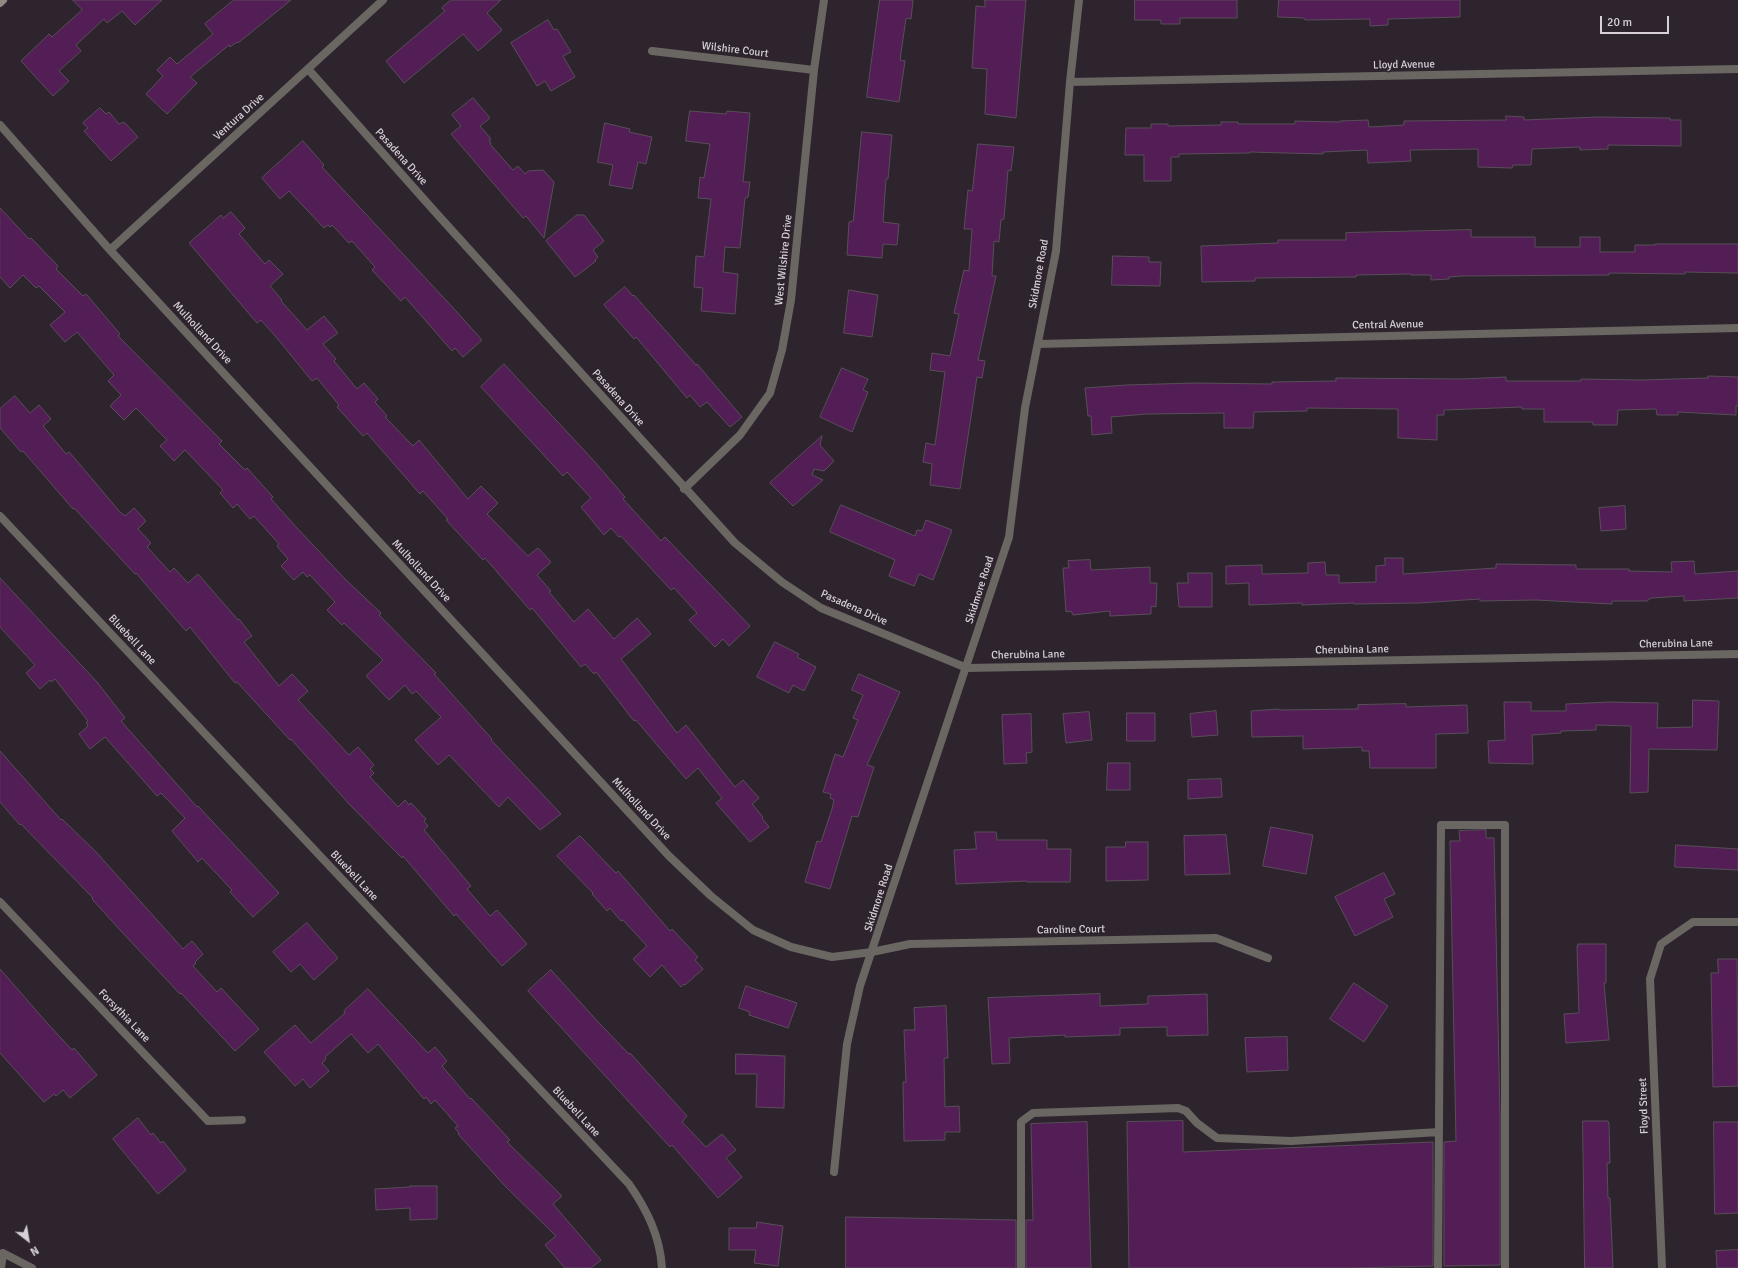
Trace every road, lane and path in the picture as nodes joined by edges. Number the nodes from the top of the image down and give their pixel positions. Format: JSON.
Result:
{"nodes":[{"id":1,"x":3,"y":0,"type":"edge"},
{"id":2,"x":382,"y":0,"type":"edge"},
{"id":3,"x":824,"y":0,"type":"edge"},
{"id":4,"x":1079,"y":0,"type":"edge"},
{"id":5,"x":0,"y":3,"type":"edge"},
{"id":6,"x":652,"y":51,"type":"dead end"},
{"id":7,"x":308,"y":69,"type":"junction"},
{"id":8,"x":1738,"y":69,"type":"edge"},
{"id":9,"x":814,"y":70,"type":"junction"},
{"id":10,"x":1070,"y":82,"type":"junction"},
{"id":11,"x":0,"y":125,"type":"edge"},
{"id":12,"x":110,"y":250,"type":"junction"},
{"id":13,"x":1738,"y":328,"type":"edge"},
{"id":14,"x":1038,"y":344,"type":"junction"},
{"id":15,"x":684,"y":489,"type":"junction"},
{"id":16,"x":0,"y":516,"type":"edge"},
{"id":17,"x":1738,"y":654,"type":"edge"},
{"id":18,"x":967,"y":668,"type":"junction"},
{"id":19,"x":0,"y":902,"type":"edge"},
{"id":20,"x":1738,"y":922,"type":"edge"},
{"id":21,"x":872,"y":952,"type":"junction"},
{"id":22,"x":1268,"y":958,"type":"dead end"},
{"id":23,"x":242,"y":1120,"type":"dead end"},
{"id":24,"x":1439,"y":1132,"type":"junction"},
{"id":25,"x":834,"y":1172,"type":"dead end"},
{"id":26,"x":1,"y":1268,"type":"edge"},
{"id":27,"x":32,"y":1268,"type":"edge"},
{"id":28,"x":662,"y":1268,"type":"edge"},
{"id":29,"x":1021,"y":1268,"type":"edge"},
{"id":30,"x":1438,"y":1268,"type":"edge"},
{"id":31,"x":1505,"y":1268,"type":"edge"},
{"id":32,"x":1662,"y":1268,"type":"edge"}],
"edges":[{"from":1,"to":5,"type":"street"},
{"from":2,"to":7,"type":"street","name":"Ventura Drive"},
{"from":3,"to":9,"type":"street","name":"West Wilshire Drive"},
{"from":4,"to":10,"type":"street","name":"Skidmore Road"},
{"from":6,"to":9,"type":"street","name":"Wilshire Court"},
{"from":7,"to":12,"type":"street","name":"Ventura Drive"},
{"from":7,"to":15,"type":"street","name":"Pasadena Drive"},
{"from":8,"to":10,"type":"street","name":"Lloyd Avenue"},
{"from":9,"to":15,"type":"street","name":"West Wilshire Drive"},
{"from":10,"to":14,"type":"street","name":"Skidmore Road"},
{"from":11,"to":12,"type":"street","name":"Mulholland Drive"},
{"from":12,"to":21,"type":"street","name":"Mulholland Drive"},
{"from":13,"to":14,"type":"street","name":"Central Avenue"},
{"from":14,"to":18,"type":"street","name":"Skidmore Road"},
{"from":15,"to":18,"type":"street","name":"Pasadena Drive"},
{"from":16,"to":28,"type":"street","name":"Bluebell Lane"},
{"from":17,"to":18,"type":"street","name":"Cherubina Lane"},
{"from":18,"to":21,"type":"street","name":"Skidmore Road"},
{"from":19,"to":23,"type":"street","name":"Forsythia Lane"},
{"from":20,"to":32,"type":"street","name":"Floyd Street"},
{"from":21,"to":22,"type":"street","name":"Caroline Court"},
{"from":21,"to":25,"type":"street","name":"Skidmore Road"},
{"from":24,"to":29,"type":"street"},
{"from":24,"to":30,"type":"street"},
{"from":24,"to":31,"type":"street"},
{"from":26,"to":27,"type":"street"}]}
